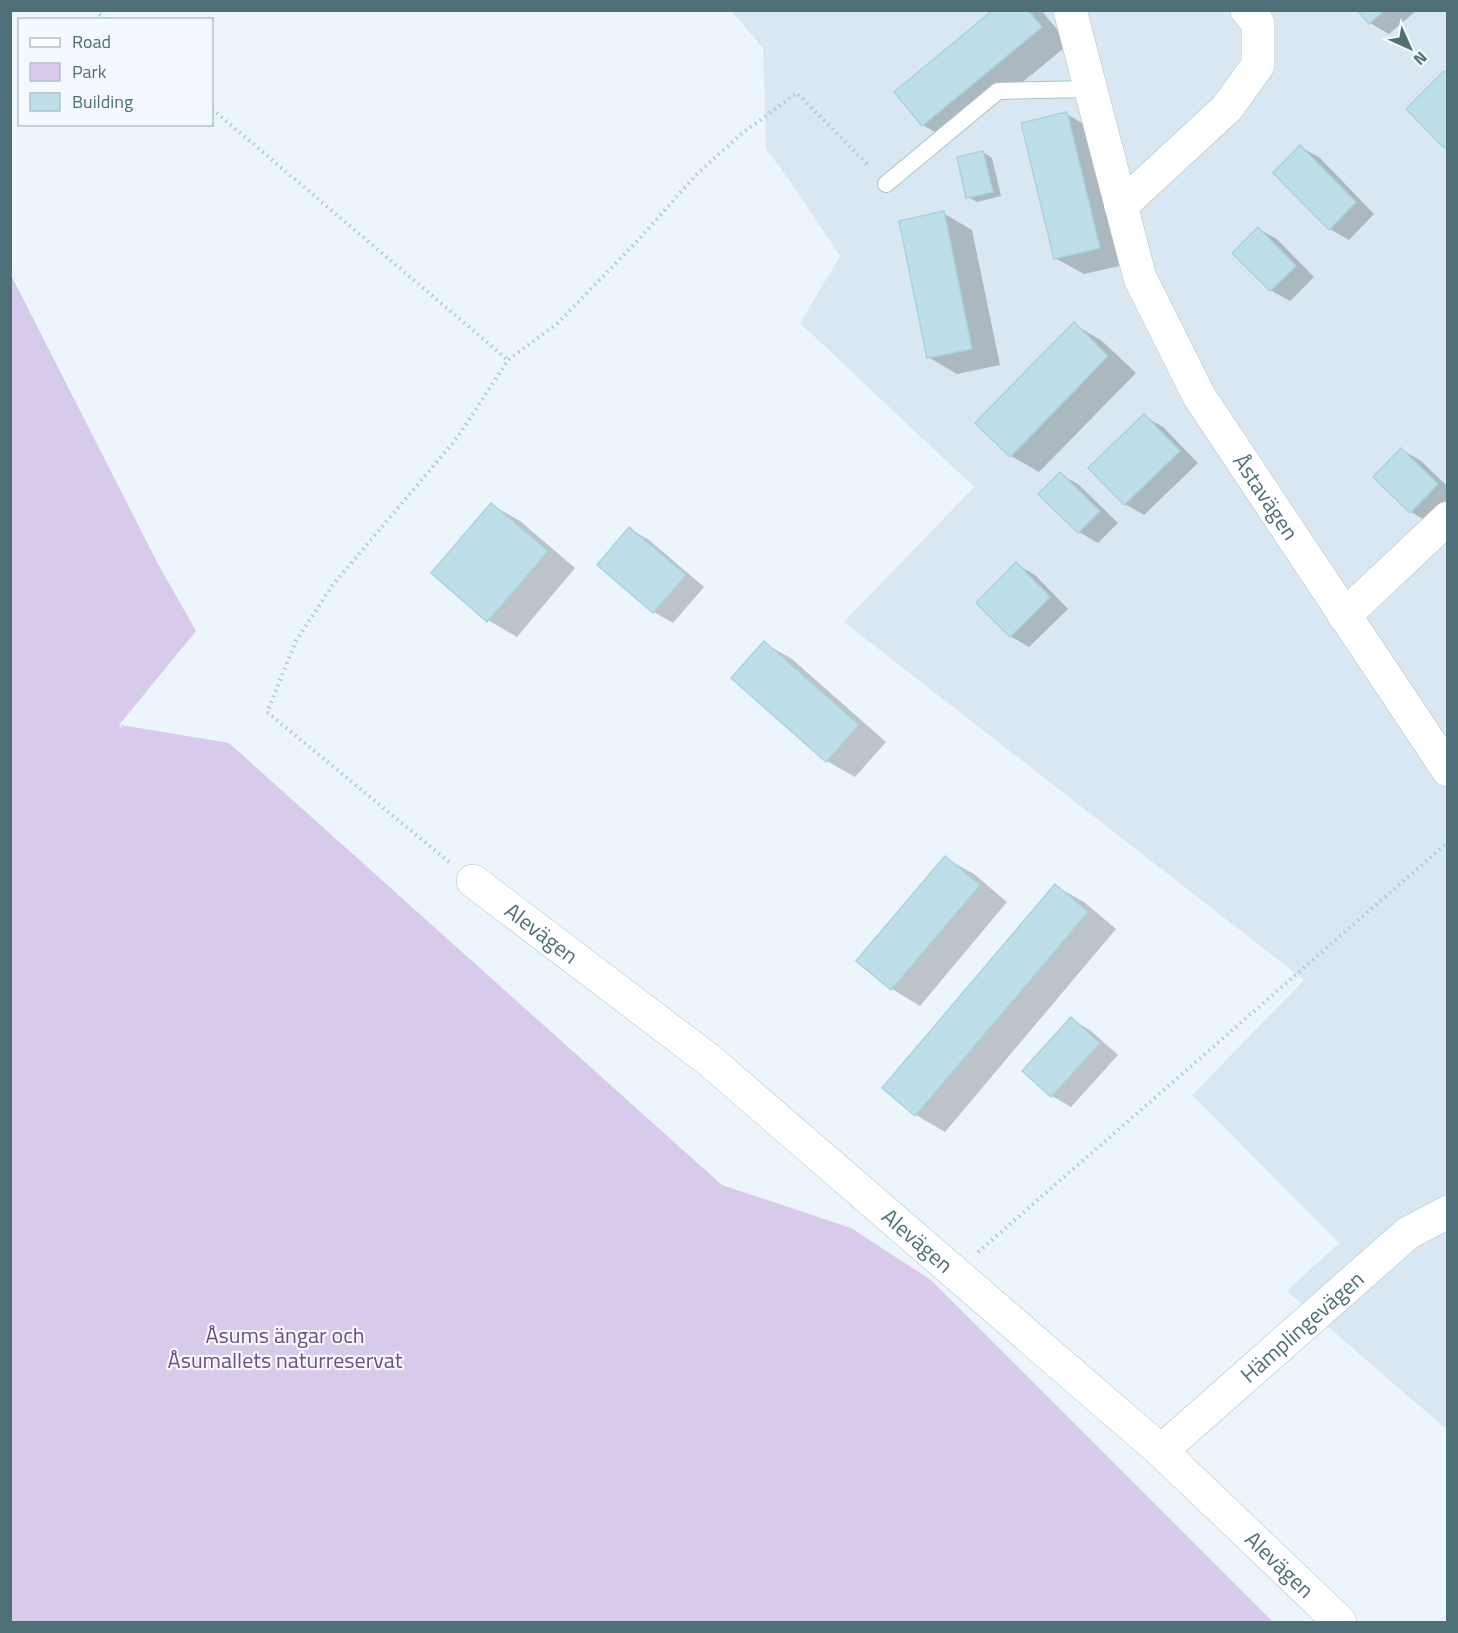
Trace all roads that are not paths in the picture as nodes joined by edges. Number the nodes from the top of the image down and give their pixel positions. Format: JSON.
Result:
{"nodes":[{"id":1,"x":1070,"y":10,"type":"edge"},
{"id":2,"x":1247,"y":10,"type":"edge"},
{"id":3,"x":1090,"y":89,"type":"junction"},
{"id":4,"x":886,"y":184,"type":"road end"},
{"id":5,"x":1121,"y":206,"type":"junction"},
{"id":6,"x":1448,"y":518,"type":"edge"},
{"id":7,"x":1344,"y":616,"type":"junction"},
{"id":8,"x":1448,"y":770,"type":"edge"},
{"id":9,"x":473,"y":881,"type":"road end"},
{"id":10,"x":1448,"y":1212,"type":"edge"},
{"id":11,"x":1161,"y":1450,"type":"junction"},
{"id":12,"x":1340,"y":1623,"type":"edge"}],
"edges":[{"from":1,"to":3,"type":"street","name":"Åstavägen"},
{"from":2,"to":5,"type":"street"},
{"from":3,"to":4,"type":"lane"},
{"from":3,"to":5,"type":"street","name":"Åstavägen"},
{"from":5,"to":7,"type":"street","name":"Åstavägen"},
{"from":6,"to":7,"type":"street"},
{"from":7,"to":8,"type":"street","name":"Åstavägen"},
{"from":9,"to":11,"type":"street","name":"Alevägen"},
{"from":10,"to":11,"type":"street","name":"Hämplingevägen"},
{"from":11,"to":12,"type":"street","name":"Alevägen"}]}
